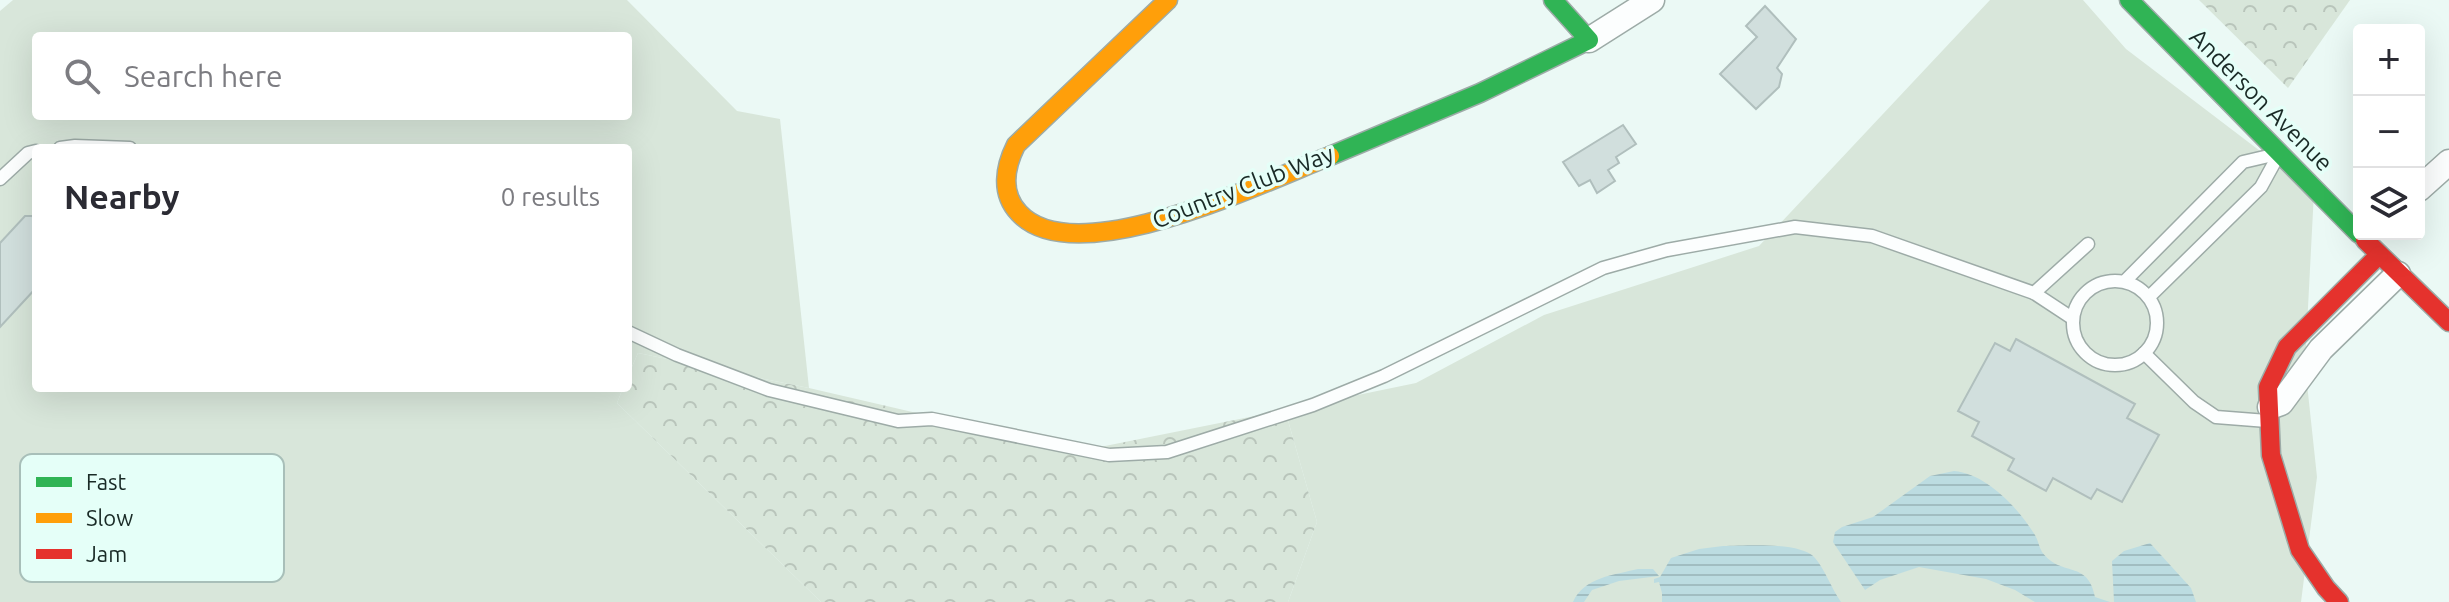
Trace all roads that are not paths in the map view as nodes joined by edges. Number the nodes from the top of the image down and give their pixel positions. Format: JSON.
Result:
{"nodes":[{"id":1,"x":1168,"y":0,"type":"edge"},
{"id":2,"x":1553,"y":0,"type":"edge"},
{"id":3,"x":1652,"y":0,"type":"edge"},
{"id":4,"x":2129,"y":0,"type":"edge"},
{"id":5,"x":1589,"y":40,"type":"junction"},
{"id":6,"x":32,"y":152,"type":"edge"},
{"id":7,"x":2280,"y":153,"type":"junction"},
{"id":8,"x":2449,"y":162,"type":"edge"},
{"id":9,"x":0,"y":179,"type":"edge"},
{"id":10,"x":2425,"y":184,"type":"edge"},
{"id":11,"x":2353,"y":225,"type":"edge"},
{"id":12,"x":2366,"y":240,"type":"edge"},
{"id":13,"x":2368,"y":240,"type":"edge"},
{"id":14,"x":2088,"y":244,"type":"dead end"},
{"id":15,"x":2398,"y":274,"type":"junction"},
{"id":16,"x":2125,"y":281,"type":"junction"},
{"id":17,"x":2034,"y":293,"type":"junction"},
{"id":18,"x":2149,"y":297,"type":"junction"},
{"id":19,"x":2072,"y":318,"type":"junction"},
{"id":20,"x":2449,"y":322,"type":"edge"},
{"id":21,"x":632,"y":334,"type":"edge"},
{"id":22,"x":2144,"y":353,"type":"junction"},
{"id":23,"x":2270,"y":414,"type":"junction"},
{"id":24,"x":2339,"y":602,"type":"edge"}],
"edges":[{"from":1,"to":5,"type":"street","name":"Country Club Way"},
{"from":2,"to":5,"type":"street"},
{"from":3,"to":5,"type":"street","name":"Country Club Way"},
{"from":4,"to":7,"type":"street","name":"Anderson Avenue"},
{"from":6,"to":9,"type":"lane"},
{"from":7,"to":11,"type":"street","name":"Anderson Avenue"},
{"from":7,"to":16,"type":"lane"},
{"from":7,"to":18,"type":"lane"},
{"from":8,"to":10,"type":"street"},
{"from":12,"to":23,"type":"street"},
{"from":13,"to":15,"type":"street","name":"Anderson Avenue"},
{"from":14,"to":17,"type":"lane"},
{"from":15,"to":20,"type":"street","name":"Anderson Avenue"},
{"from":15,"to":23,"type":"street"},
{"from":16,"to":18,"type":"lane"},
{"from":16,"to":19,"type":"lane"},
{"from":17,"to":19,"type":"lane"},
{"from":17,"to":21,"type":"lane"},
{"from":18,"to":22,"type":"lane"},
{"from":19,"to":22,"type":"lane"},
{"from":22,"to":23,"type":"lane"},
{"from":23,"to":24,"type":"street"}]}
